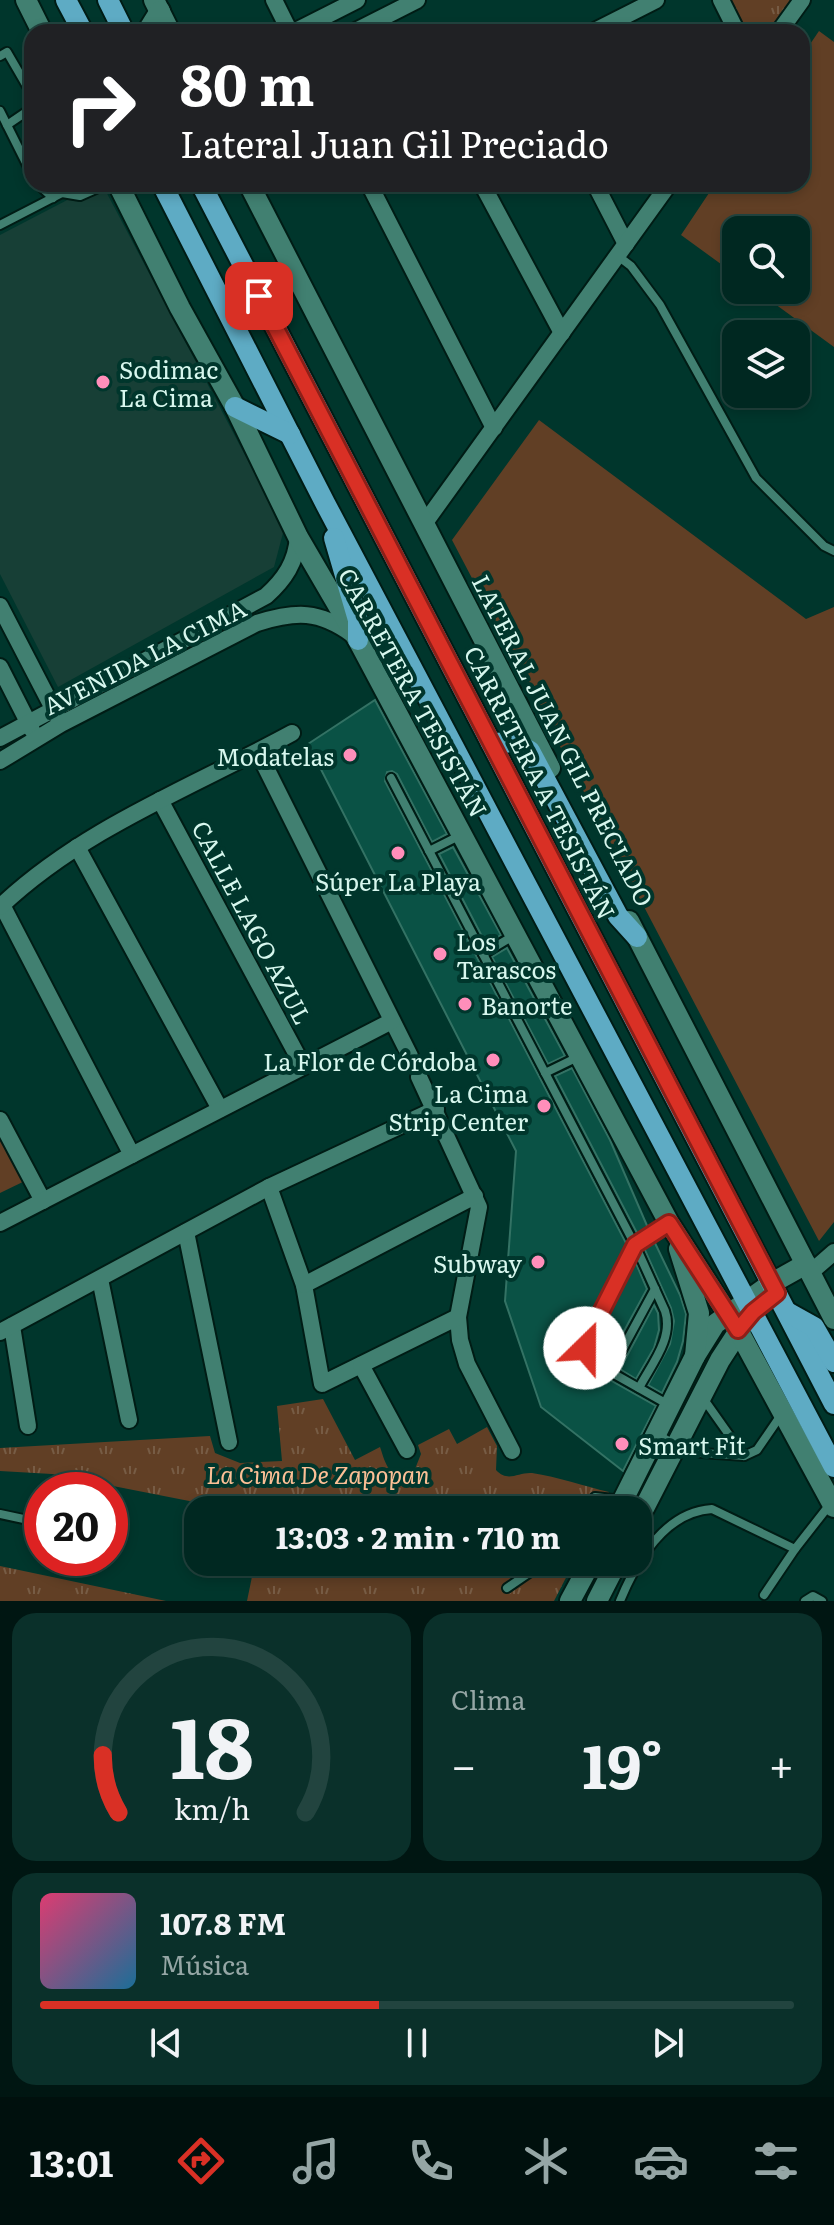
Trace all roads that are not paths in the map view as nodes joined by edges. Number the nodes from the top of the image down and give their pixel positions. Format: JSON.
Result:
{"nodes":[{"id":1,"x":26,"y":0,"type":"edge"},
{"id":2,"x":66,"y":0,"type":"edge"},
{"id":3,"x":108,"y":0,"type":"edge"},
{"id":4,"x":274,"y":0,"type":"edge"},
{"id":5,"x":357,"y":0,"type":"edge"},
{"id":6,"x":417,"y":0,"type":"edge"},
{"id":7,"x":656,"y":0,"type":"edge"},
{"id":8,"x":721,"y":0,"type":"edge"},
{"id":9,"x":799,"y":1,"type":"edge"},
{"id":10,"x":157,"y":5,"type":"edge"},
{"id":11,"x":38,"y":24,"type":"edge"},
{"id":12,"x":79,"y":24,"type":"edge"},
{"id":13,"x":120,"y":24,"type":"edge"},
{"id":14,"x":150,"y":24,"type":"edge"},
{"id":15,"x":166,"y":24,"type":"edge"},
{"id":16,"x":288,"y":24,"type":"edge"},
{"id":17,"x":308,"y":24,"type":"edge"},
{"id":18,"x":370,"y":24,"type":"edge"},
{"id":19,"x":625,"y":24,"type":"edge"},
{"id":20,"x":733,"y":24,"type":"edge"},
{"id":21,"x":784,"y":24,"type":"edge"},
{"id":22,"x":0,"y":56,"type":"edge"},
{"id":23,"x":24,"y":81,"type":"edge"},
{"id":24,"x":0,"y":111,"type":"edge"},
{"id":25,"x":24,"y":113,"type":"edge"},
{"id":26,"x":7,"y":125,"type":"junction"},
{"id":27,"x":24,"y":158,"type":"edge"},
{"id":28,"x":58,"y":192,"type":"edge"},
{"id":29,"x":64,"y":192,"type":"edge"},
{"id":30,"x":89,"y":192,"type":"edge"},
{"id":31,"x":122,"y":192,"type":"edge"},
{"id":32,"x":166,"y":192,"type":"edge"},
{"id":33,"x":205,"y":192,"type":"edge"},
{"id":34,"x":253,"y":192,"type":"edge"},
{"id":35,"x":373,"y":192,"type":"edge"},
{"id":36,"x":486,"y":192,"type":"edge"},
{"id":37,"x":598,"y":192,"type":"edge"},
{"id":38,"x":663,"y":192,"type":"edge"},
{"id":39,"x":0,"y":225,"type":"edge"},
{"id":40,"x":622,"y":250,"type":"junction"},
{"id":41,"x":562,"y":333,"type":"junction"},
{"id":42,"x":235,"y":407,"type":"junction"},
{"id":43,"x":494,"y":428,"type":"junction"},
{"id":44,"x":290,"y":434,"type":"junction"},
{"id":45,"x":325,"y":503,"type":"junction"},
{"id":46,"x":424,"y":524,"type":"junction"},
{"id":47,"x":298,"y":537,"type":"junction"},
{"id":48,"x":834,"y":551,"type":"edge"},
{"id":49,"x":0,"y":606,"type":"edge"},
{"id":50,"x":225,"y":617,"type":"junction"},
{"id":51,"x":236,"y":634,"type":"junction"},
{"id":52,"x":358,"y":640,"type":"junction"},
{"id":53,"x":0,"y":667,"type":"edge"},
{"id":54,"x":53,"y":708,"type":"junction"},
{"id":55,"x":28,"y":721,"type":"junction"},
{"id":56,"x":61,"y":724,"type":"junction"},
{"id":57,"x":292,"y":733,"type":"dead end"},
{"id":58,"x":0,"y":738,"type":"edge"},
{"id":59,"x":37,"y":738,"type":"junction"},
{"id":60,"x":491,"y":743,"type":"junction"},
{"id":61,"x":258,"y":752,"type":"junction"},
{"id":62,"x":0,"y":761,"type":"edge"},
{"id":63,"x":391,"y":778,"type":"dead end"},
{"id":64,"x":160,"y":800,"type":"junction"},
{"id":65,"x":462,"y":835,"type":"junction"},
{"id":66,"x":77,"y":847,"type":"junction"},
{"id":67,"x":429,"y":851,"type":"junction"},
{"id":68,"x":1,"y":906,"type":"edge"},
{"id":69,"x":515,"y":935,"type":"junction"},
{"id":70,"x":637,"y":937,"type":"junction"},
{"id":71,"x":483,"y":954,"type":"junction"},
{"id":72,"x":392,"y":1021,"type":"junction"},
{"id":73,"x":410,"y":1056,"type":"dead end"},
{"id":74,"x":580,"y":1056,"type":"junction"},
{"id":75,"x":303,"y":1066,"type":"junction"},
{"id":76,"x":545,"y":1073,"type":"junction"},
{"id":77,"x":419,"y":1077,"type":"dead end"},
{"id":78,"x":220,"y":1109,"type":"junction"},
{"id":79,"x":436,"y":1109,"type":"junction"},
{"id":80,"x":0,"y":1120,"type":"edge"},
{"id":81,"x":132,"y":1155,"type":"junction"},
{"id":82,"x":269,"y":1187,"type":"junction"},
{"id":83,"x":475,"y":1196,"type":"junction"},
{"id":84,"x":43,"y":1201,"type":"junction"},
{"id":85,"x":0,"y":1223,"type":"edge"},
{"id":86,"x":672,"y":1228,"type":"junction"},
{"id":87,"x":186,"y":1232,"type":"junction"},
{"id":88,"x":635,"y":1245,"type":"junction"},
{"id":89,"x":818,"y":1262,"type":"edge"},
{"id":90,"x":100,"y":1279,"type":"junction"},
{"id":91,"x":304,"y":1285,"type":"junction"},
{"id":92,"x":775,"y":1288,"type":"junction"},
{"id":93,"x":655,"y":1289,"type":"junction"},
{"id":94,"x":750,"y":1306,"type":"junction"},
{"id":95,"x":787,"y":1312,"type":"junction"},
{"id":96,"x":458,"y":1317,"type":"junction"},
{"id":97,"x":834,"y":1319,"type":"edge"},
{"id":98,"x":733,"y":1322,"type":"junction"},
{"id":99,"x":6,"y":1329,"type":"edge"},
{"id":100,"x":695,"y":1356,"type":"junction"},
{"id":101,"x":834,"y":1362,"type":"edge"},
{"id":102,"x":361,"y":1365,"type":"junction"},
{"id":103,"x":610,"y":1372,"type":"junction"},
{"id":104,"x":639,"y":1388,"type":"junction"},
{"id":105,"x":702,"y":1397,"type":"junction"},
{"id":106,"x":834,"y":1404,"type":"edge"},
{"id":107,"x":671,"y":1407,"type":"junction"},
{"id":108,"x":784,"y":1411,"type":"junction"},
{"id":109,"x":129,"y":1420,"type":"dead end"},
{"id":110,"x":28,"y":1426,"type":"dead end"},
{"id":111,"x":656,"y":1434,"type":"junction"},
{"id":112,"x":229,"y":1442,"type":"dead end"},
{"id":113,"x":677,"y":1445,"type":"junction"},
{"id":114,"x":407,"y":1450,"type":"dead end"},
{"id":115,"x":512,"y":1451,"type":"dead end"},
{"id":116,"x":744,"y":1456,"type":"junction"},
{"id":117,"x":834,"y":1467,"type":"edge"},
{"id":118,"x":625,"y":1496,"type":"edge"},
{"id":119,"x":651,"y":1496,"type":"edge"},
{"id":120,"x":833,"y":1505,"type":"edge"},
{"id":121,"x":0,"y":1514,"type":"edge"},
{"id":122,"x":24,"y":1519,"type":"edge"},
{"id":123,"x":795,"y":1549,"type":"junction"},
{"id":124,"x":525,"y":1576,"type":"edge"},
{"id":125,"x":583,"y":1576,"type":"edge"},
{"id":126,"x":610,"y":1576,"type":"edge"},
{"id":127,"x":507,"y":1588,"type":"dead end"},
{"id":128,"x":764,"y":1595,"type":"dead end"},
{"id":129,"x":570,"y":1601,"type":"edge"},
{"id":130,"x":597,"y":1601,"type":"edge"},
{"id":131,"x":620,"y":1601,"type":"edge"},
{"id":132,"x":805,"y":1601,"type":"edge"},
{"id":133,"x":822,"y":1601,"type":"edge"}],
"edges":[{"from":1,"to":11,"type":"main road"},
{"from":2,"to":12,"type":"main road"},
{"from":3,"to":13,"type":"main road"},
{"from":4,"to":16,"type":"street"},
{"from":5,"to":17,"type":"street"},
{"from":6,"to":18,"type":"street"},
{"from":7,"to":19,"type":"street"},
{"from":8,"to":20,"type":"street"},
{"from":9,"to":21,"type":"street"},
{"from":10,"to":14,"type":"main road"},
{"from":10,"to":15,"type":"main road"},
{"from":22,"to":23,"type":"lane"},
{"from":24,"to":26,"type":"lane"},
{"from":25,"to":26,"type":"lane"},
{"from":26,"to":27,"type":"lane"},
{"from":28,"to":39,"type":"lane"},
{"from":29,"to":30,"type":"lane"},
{"from":31,"to":42,"type":"main road","name":"CARRETERA TESISTÁN"},
{"from":32,"to":44,"type":"main road"},
{"from":33,"to":60,"type":"main road","name":"CARRETERA A TESISTÁN"},
{"from":34,"to":46,"type":"main road","name":"LATERAL JUAN GIL PRECIADO"},
{"from":35,"to":43,"type":"street"},
{"from":36,"to":41,"type":"street"},
{"from":37,"to":40,"type":"street"},
{"from":38,"to":40,"type":"street"},
{"from":40,"to":41,"type":"street"},
{"from":40,"to":48,"type":"lane"},
{"from":41,"to":43,"type":"street"},
{"from":42,"to":44,"type":"main road"},
{"from":42,"to":47,"type":"main road","name":"CARRETERA TESISTÁN"},
{"from":43,"to":46,"type":"street"},
{"from":44,"to":45,"type":"main road"},
{"from":45,"to":52,"type":"main road"},
{"from":45,"to":94,"type":"main road"},
{"from":46,"to":70,"type":"main road","name":"LATERAL JUAN GIL PRECIADO"},
{"from":47,"to":50,"type":"street","name":"AVENIDA LA CIMA"},
{"from":47,"to":52,"type":"main road","name":"CARRETERA TESISTÁN"},
{"from":49,"to":54,"type":"street"},
{"from":50,"to":51,"type":"street"},
{"from":50,"to":54,"type":"street","name":"AVENIDA LA CIMA"},
{"from":51,"to":52,"type":"street","name":"AVENIDA LA CIMA"},
{"from":51,"to":56,"type":"street","name":"AVENIDA LA CIMA"},
{"from":52,"to":65,"type":"main road","name":"CARRETERA TESISTÁN"},
{"from":53,"to":55,"type":"street"},
{"from":54,"to":55,"type":"street","name":"AVENIDA LA CIMA"},
{"from":54,"to":56,"type":"street"},
{"from":55,"to":58,"type":"street","name":"AVENIDA LA CIMA"},
{"from":55,"to":59,"type":"street"},
{"from":56,"to":59,"type":"street","name":"AVENIDA LA CIMA"},
{"from":57,"to":61,"type":"street"},
{"from":59,"to":62,"type":"street","name":"AVENIDA LA CIMA"},
{"from":60,"to":70,"type":"main road"},
{"from":60,"to":92,"type":"main road","name":"CARRETERA A TESISTÁN"},
{"from":61,"to":64,"type":"street"},
{"from":61,"to":72,"type":"street"},
{"from":63,"to":67,"type":"lane"},
{"from":64,"to":66,"type":"street"},
{"from":64,"to":75,"type":"street","name":"CALLE LAGO AZUL"},
{"from":65,"to":67,"type":"lane"},
{"from":65,"to":69,"type":"main road","name":"CARRETERA TESISTÁN"},
{"from":66,"to":68,"type":"street"},
{"from":66,"to":78,"type":"street"},
{"from":67,"to":71,"type":"lane"},
{"from":68,"to":81,"type":"street"},
{"from":69,"to":71,"type":"lane"},
{"from":69,"to":74,"type":"main road","name":"CARRETERA TESISTÁN"},
{"from":70,"to":89,"type":"main road","name":"LATERAL JUAN GIL PRECIADO"},
{"from":71,"to":76,"type":"lane"},
{"from":72,"to":73,"type":"street"},
{"from":72,"to":75,"type":"street"},
{"from":74,"to":76,"type":"lane"},
{"from":74,"to":86,"type":"main road","name":"CARRETERA TESISTÁN"},
{"from":75,"to":78,"type":"street"},
{"from":76,"to":88,"type":"lane"},
{"from":77,"to":79,"type":"street"},
{"from":78,"to":81,"type":"street"},
{"from":79,"to":82,"type":"street"},
{"from":79,"to":83,"type":"street"},
{"from":80,"to":84,"type":"street"},
{"from":81,"to":84,"type":"street"},
{"from":82,"to":87,"type":"street"},
{"from":82,"to":91,"type":"street"},
{"from":83,"to":91,"type":"street"},
{"from":83,"to":96,"type":"street"},
{"from":84,"to":85,"type":"street"},
{"from":86,"to":88,"type":"lane"},
{"from":86,"to":98,"type":"main road"},
{"from":86,"to":100,"type":"main road"},
{"from":87,"to":90,"type":"street"},
{"from":87,"to":112,"type":"street"},
{"from":88,"to":93,"type":"lane"},
{"from":88,"to":103,"type":"lane"},
{"from":89,"to":92,"type":"main road"},
{"from":89,"to":97,"type":"main road","name":"LATERAL JUAN GIL PRECIADO"},
{"from":90,"to":99,"type":"street"},
{"from":90,"to":109,"type":"street"},
{"from":91,"to":102,"type":"street"},
{"from":92,"to":94,"type":"main road"},
{"from":92,"to":95,"type":"main road","name":"CARRETERA A TESISTÁN"},
{"from":93,"to":103,"type":"lane"},
{"from":93,"to":104,"type":"lane"},
{"from":94,"to":98,"type":"main road"},
{"from":94,"to":117,"type":"main road"},
{"from":95,"to":101,"type":"main road"},
{"from":95,"to":106,"type":"main road","name":"CARRETERA A TESISTÁN"},
{"from":96,"to":102,"type":"street"},
{"from":96,"to":115,"type":"street"},
{"from":98,"to":100,"type":"main road"},
{"from":98,"to":105,"type":"main road"},
{"from":98,"to":108,"type":"main road"},
{"from":99,"to":110,"type":"street"},
{"from":100,"to":107,"type":"main road"},
{"from":102,"to":114,"type":"street"},
{"from":103,"to":104,"type":"lane"},
{"from":104,"to":107,"type":"lane"},
{"from":105,"to":113,"type":"main road"},
{"from":105,"to":116,"type":"lane"},
{"from":107,"to":111,"type":"main road"},
{"from":108,"to":116,"type":"lane"},
{"from":108,"to":120,"type":"main road"},
{"from":111,"to":113,"type":"lane"},
{"from":111,"to":118,"type":"main road"},
{"from":113,"to":116,"type":"lane"},
{"from":113,"to":119,"type":"main road"},
{"from":120,"to":123,"type":"lane"},
{"from":121,"to":122,"type":"lane"},
{"from":123,"to":128,"type":"lane"},
{"from":123,"to":131,"type":"lane"},
{"from":124,"to":127,"type":"lane"},
{"from":125,"to":129,"type":"main road"},
{"from":126,"to":130,"type":"main road"},
{"from":132,"to":133,"type":"lane"}]}
